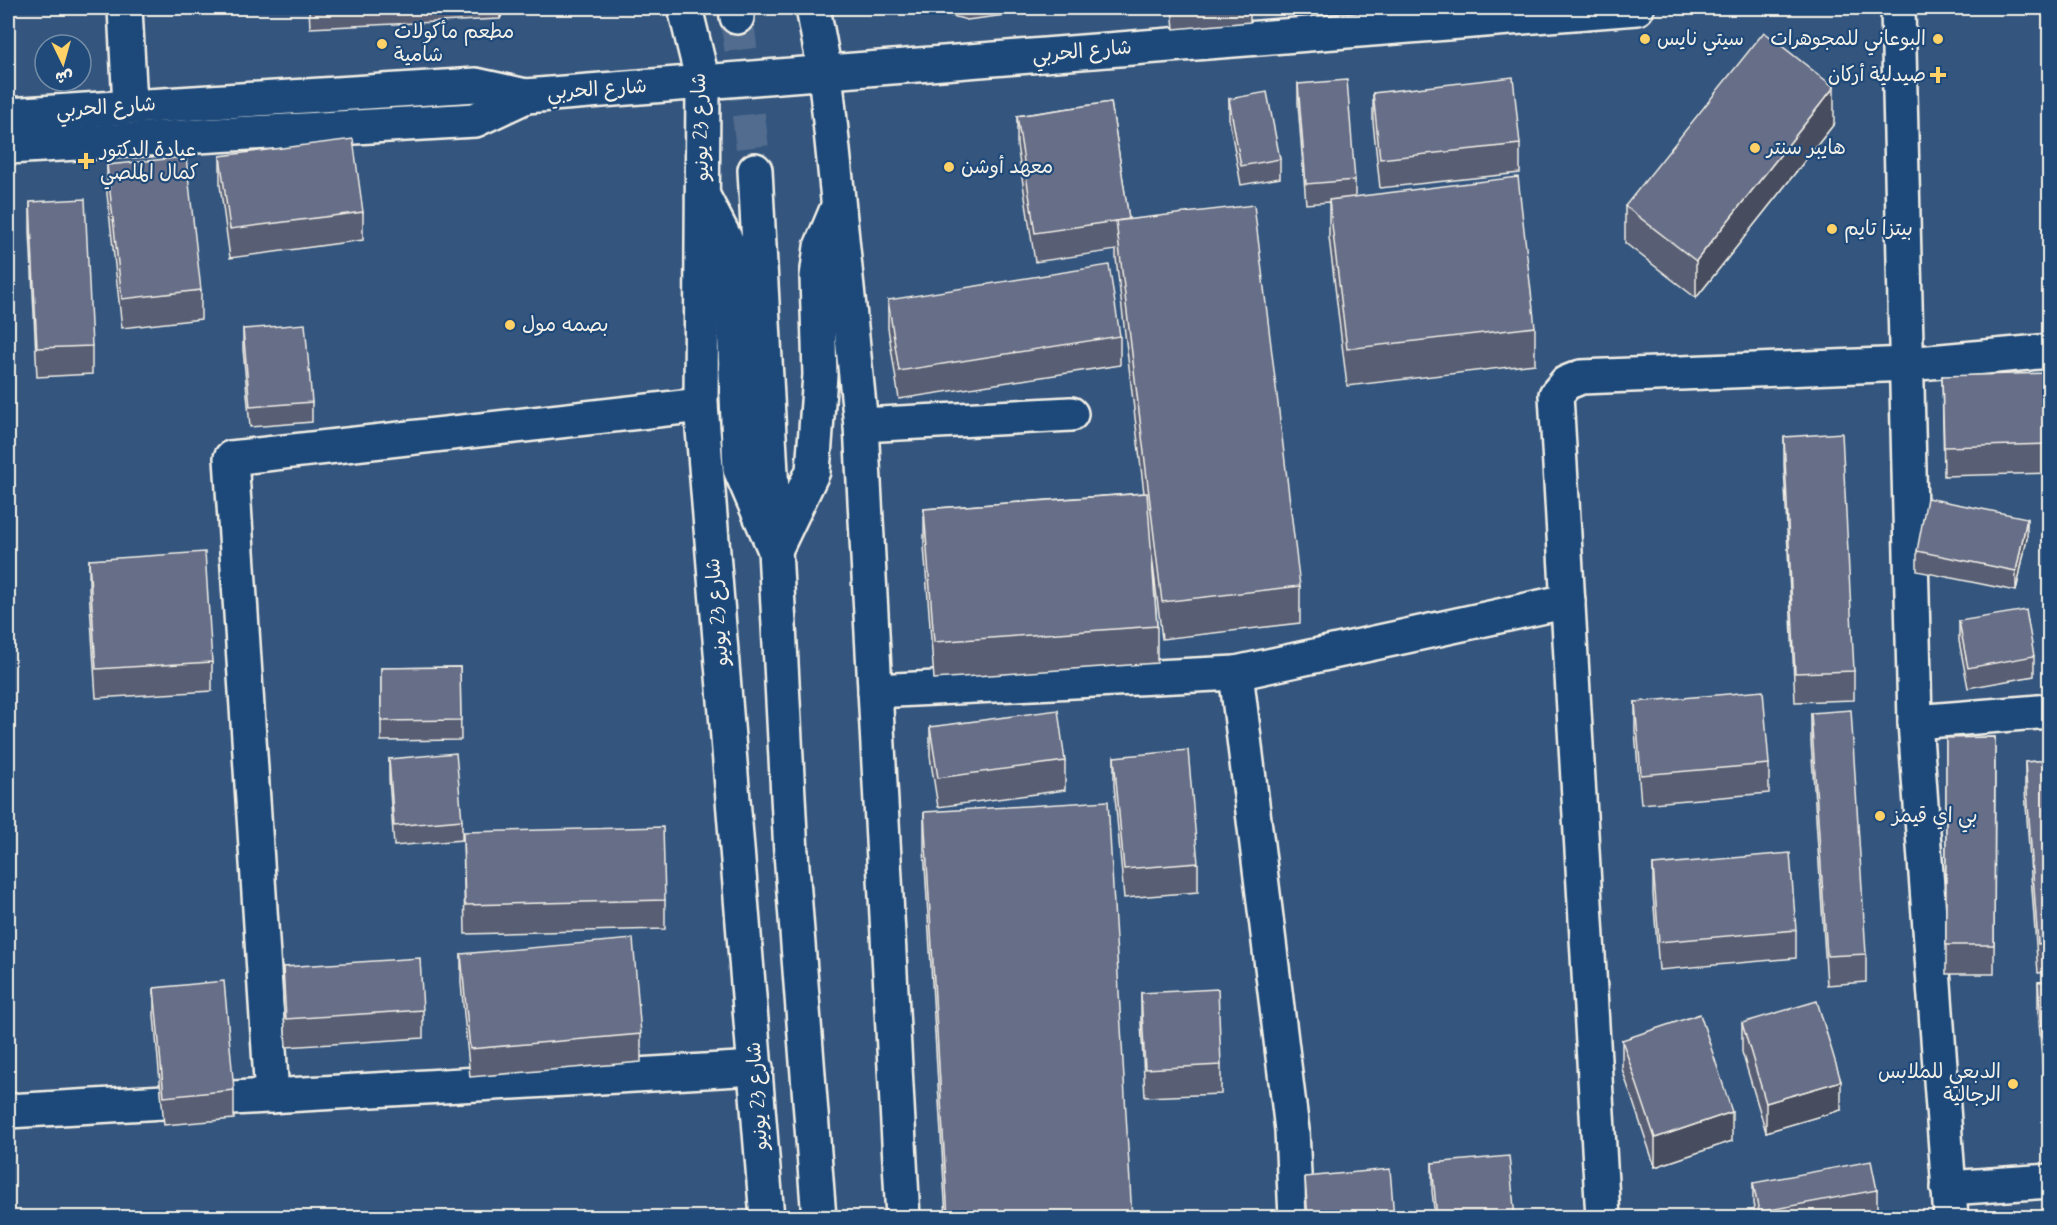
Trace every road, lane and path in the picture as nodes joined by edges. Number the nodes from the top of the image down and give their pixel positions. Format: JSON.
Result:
{"nodes":[{"id":1,"x":125,"y":8,"type":"edge"},
{"id":2,"x":685,"y":8,"type":"edge"},
{"id":3,"x":813,"y":8,"type":"edge"},
{"id":4,"x":1637,"y":8,"type":"edge"},
{"id":5,"x":1898,"y":8,"type":"edge"},
{"id":6,"x":825,"y":72,"type":"junction"},
{"id":7,"x":703,"y":82,"type":"junction"},
{"id":8,"x":526,"y":96,"type":"junction"},
{"id":9,"x":130,"y":106,"type":"junction"},
{"id":10,"x":8,"y":115,"type":"edge"},
{"id":11,"x":8,"y":147,"type":"edge"},
{"id":12,"x":755,"y":170,"type":"tunnel mouth"},
{"id":13,"x":702,"y":196,"type":"junction"},
{"id":14,"x":839,"y":203,"type":"junction"},
{"id":15,"x":2049,"y":351,"type":"edge"},
{"id":16,"x":1908,"y":364,"type":"junction"},
{"id":17,"x":701,"y":405,"type":"junction"},
{"id":18,"x":1071,"y":414,"type":"dead end"},
{"id":19,"x":861,"y":425,"type":"junction"},
{"id":20,"x":775,"y":550,"type":"junction"},
{"id":21,"x":1568,"y":601,"type":"junction"},
{"id":22,"x":1236,"y":673,"type":"junction"},
{"id":23,"x":875,"y":691,"type":"junction"},
{"id":24,"x":2049,"y":711,"type":"edge"},
{"id":25,"x":1916,"y":722,"type":"junction"},
{"id":26,"x":756,"y":1068,"type":"junction"},
{"id":27,"x":272,"y":1096,"type":"junction"},
{"id":28,"x":8,"y":1111,"type":"edge"},
{"id":29,"x":2049,"y":1181,"type":"edge"},
{"id":30,"x":1950,"y":1203,"type":"edge"},
{"id":31,"x":767,"y":1218,"type":"edge"},
{"id":32,"x":819,"y":1218,"type":"edge"},
{"id":33,"x":903,"y":1218,"type":"edge"},
{"id":34,"x":1296,"y":1218,"type":"edge"},
{"id":35,"x":1603,"y":1218,"type":"edge"}],
"edges":[{"from":1,"to":9,"type":"street"},
{"from":2,"to":7,"type":"street","name":"شارع 23 يونيو"},
{"from":3,"to":6,"type":"street"},
{"from":4,"to":6,"type":"street","name":"شارع الحربي"},
{"from":5,"to":16,"type":"street"},
{"from":6,"to":7,"type":"street","name":"شارع الحربي"},
{"from":6,"to":14,"type":"street"},
{"from":7,"to":8,"type":"street","name":"شارع الحربي"},
{"from":7,"to":13,"type":"street","name":"شارع 23 يونيو"},
{"from":8,"to":9,"type":"street","name":"شارع الحربي"},
{"from":8,"to":11,"type":"street","name":"شارع الحربي"},
{"from":9,"to":10,"type":"street","name":"شارع الحربي"},
{"from":12,"to":20,"type":"street"},
{"from":13,"to":17,"type":"street","name":"شارع 23 يونيو"},
{"from":13,"to":20,"type":"street"},
{"from":14,"to":19,"type":"street"},
{"from":14,"to":20,"type":"street"},
{"from":15,"to":16,"type":"street"},
{"from":16,"to":21,"type":"street"},
{"from":16,"to":25,"type":"street"},
{"from":17,"to":26,"type":"street","name":"شارع 23 يونيو"},
{"from":17,"to":27,"type":"street"},
{"from":18,"to":19,"type":"street"},
{"from":19,"to":23,"type":"street"},
{"from":20,"to":32,"type":"street"},
{"from":21,"to":22,"type":"street"},
{"from":21,"to":35,"type":"street"},
{"from":22,"to":23,"type":"street"},
{"from":22,"to":34,"type":"street"},
{"from":23,"to":33,"type":"street"},
{"from":24,"to":25,"type":"street"},
{"from":25,"to":30,"type":"street"},
{"from":26,"to":27,"type":"street"},
{"from":26,"to":31,"type":"street","name":"شارع 23 يونيو"},
{"from":27,"to":28,"type":"street"},
{"from":29,"to":30,"type":"street"}]}
